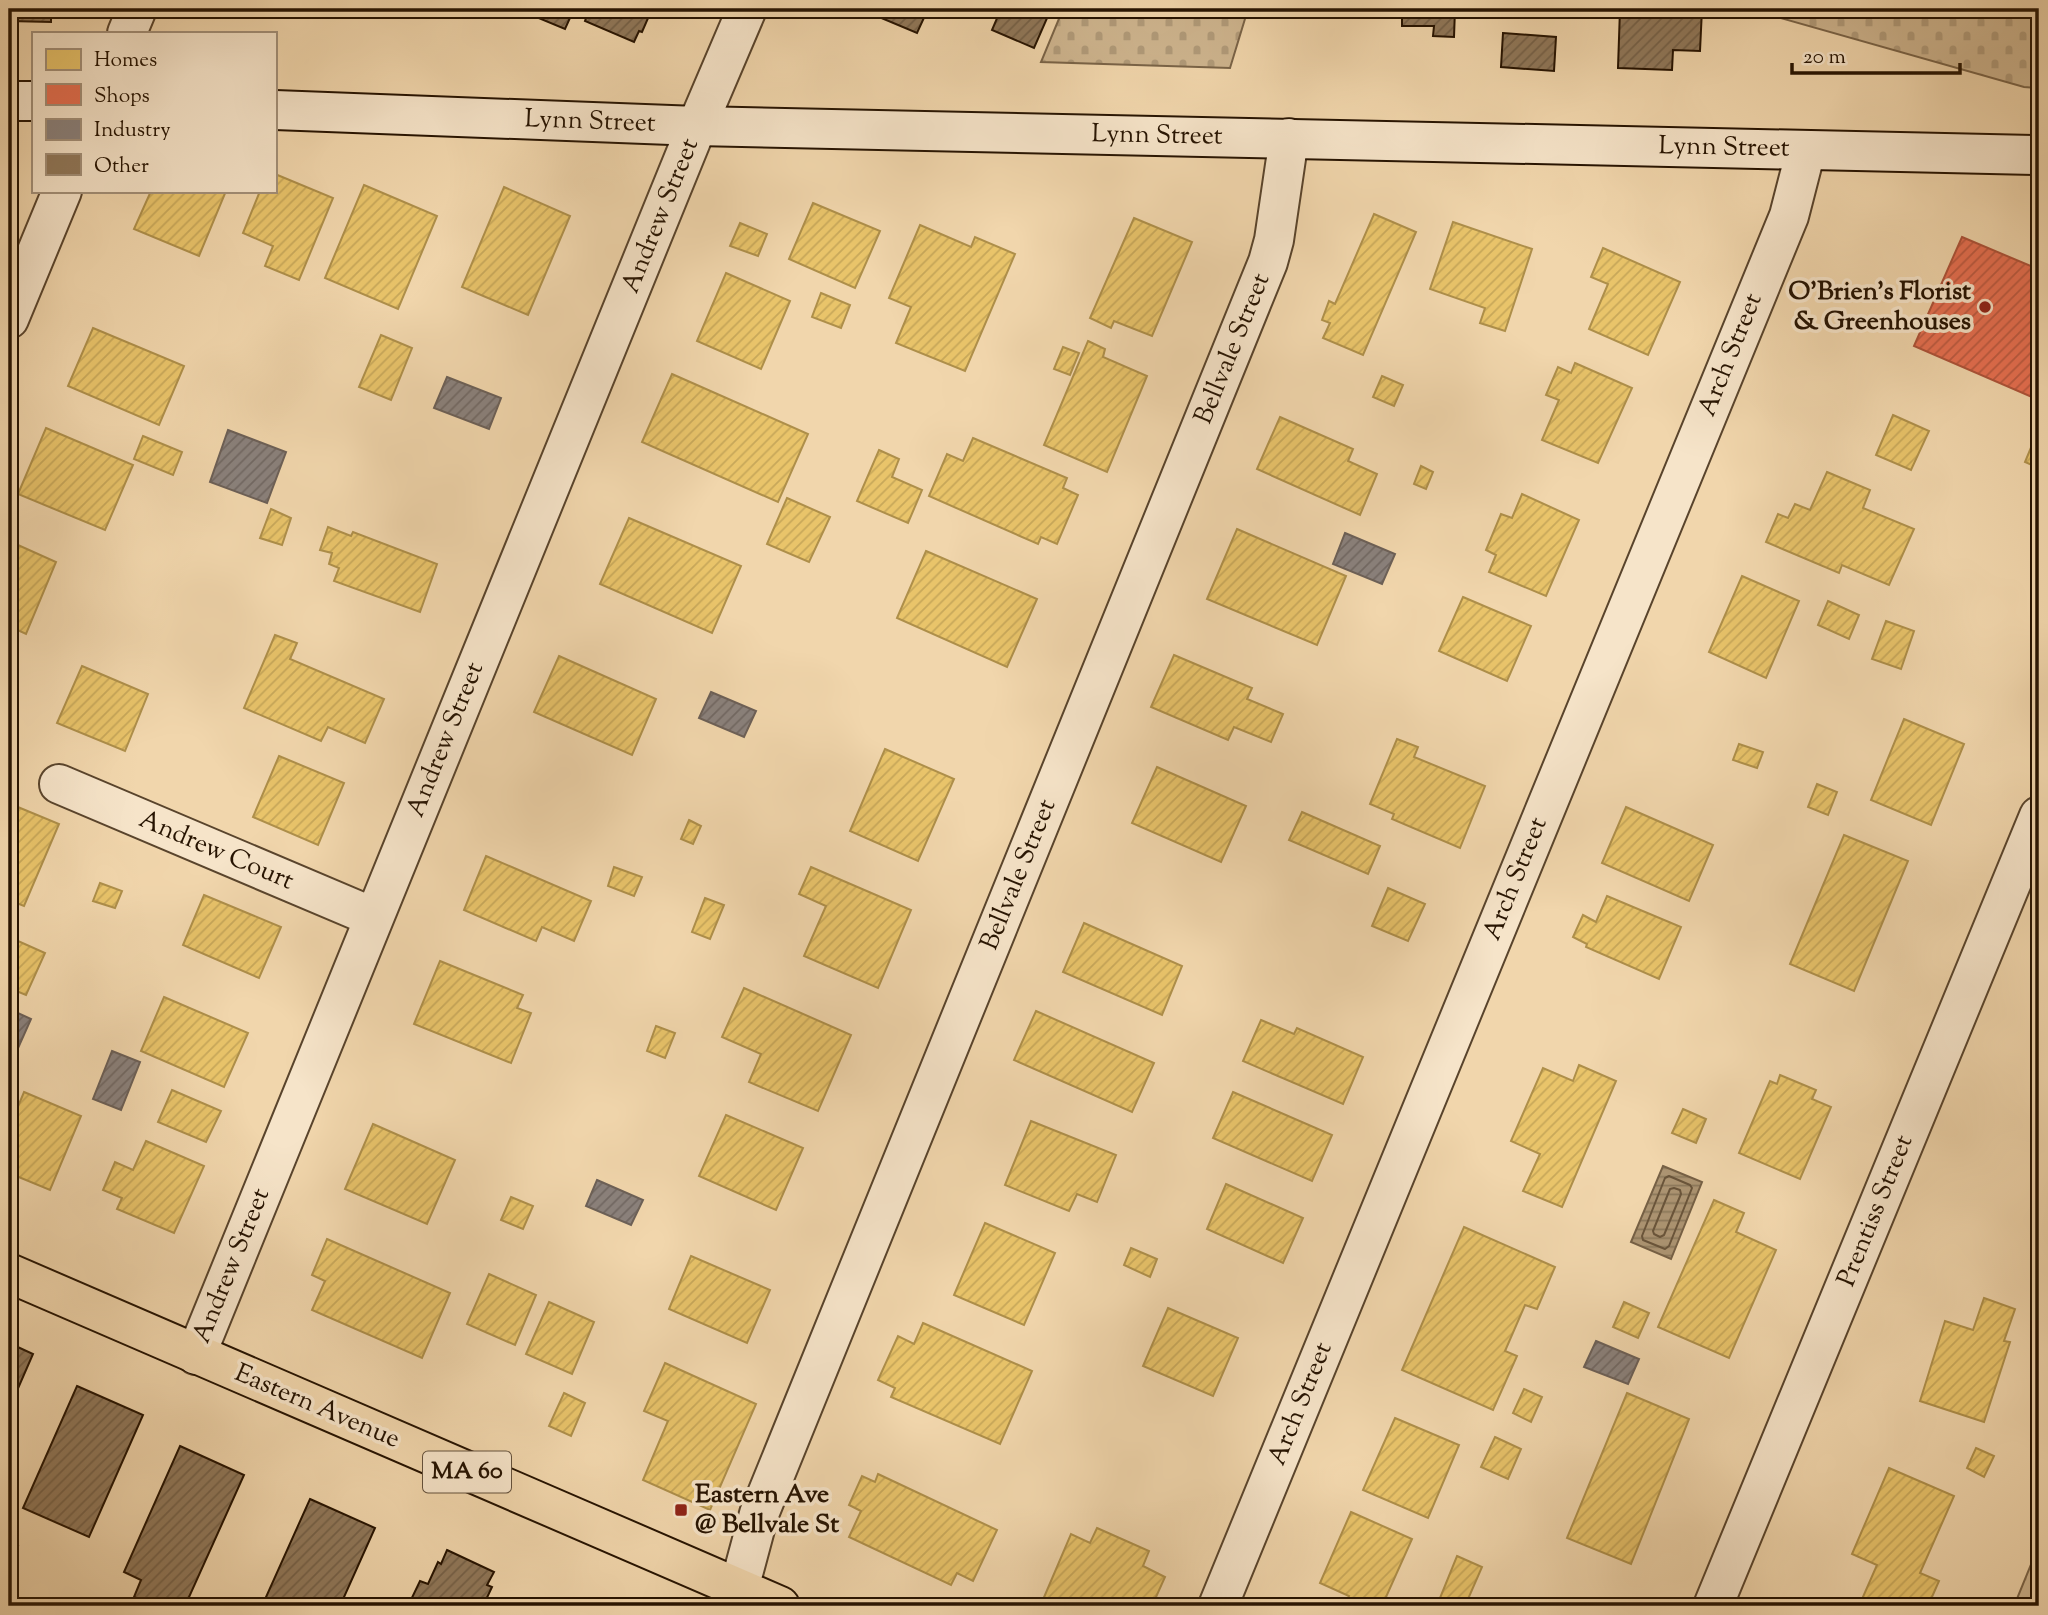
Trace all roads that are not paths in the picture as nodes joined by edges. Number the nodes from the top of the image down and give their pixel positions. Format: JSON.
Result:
{"nodes":[{"id":1,"x":137,"y":9,"type":"edge"},
{"id":2,"x":747,"y":9,"type":"edge"},
{"id":3,"x":127,"y":32,"type":"edge"},
{"id":4,"x":9,"y":101,"type":"edge"},
{"id":5,"x":32,"y":102,"type":"edge"},
{"id":6,"x":276,"y":110,"type":"edge"},
{"id":7,"x":697,"y":126,"type":"junction"},
{"id":8,"x":1289,"y":138,"type":"junction"},
{"id":9,"x":1806,"y":150,"type":"junction"},
{"id":10,"x":2039,"y":155,"type":"edge"},
{"id":11,"x":62,"y":192,"type":"edge"},
{"id":12,"x":9,"y":320,"type":"edge"},
{"id":13,"x":59,"y":784,"type":"dead end"},
{"id":14,"x":2039,"y":816,"type":"edge"},
{"id":15,"x":373,"y":917,"type":"junction"},
{"id":16,"x":9,"y":1273,"type":"edge"},
{"id":17,"x":196,"y":1355,"type":"junction"},
{"id":18,"x":734,"y":1597,"type":"edge"},
{"id":19,"x":780,"y":1606,"type":"edge"},
{"id":20,"x":1218,"y":1606,"type":"edge"},
{"id":21,"x":1713,"y":1606,"type":"edge"}],
"edges":[{"from":1,"to":3,"type":"street"},
{"from":2,"to":7,"type":"street","name":"Andrew Street"},
{"from":4,"to":5,"type":"street"},
{"from":6,"to":7,"type":"street","name":"Lynn Street"},
{"from":7,"to":8,"type":"street","name":"Lynn Street"},
{"from":7,"to":15,"type":"street","name":"Andrew Street"},
{"from":8,"to":9,"type":"street","name":"Lynn Street"},
{"from":8,"to":18,"type":"street","name":"Bellvale Street"},
{"from":9,"to":10,"type":"street","name":"Lynn Street"},
{"from":9,"to":20,"type":"street","name":"Arch Street"},
{"from":11,"to":12,"type":"street"},
{"from":13,"to":15,"type":"street","name":"Andrew Court"},
{"from":14,"to":21,"type":"street","name":"Prentiss Street"},
{"from":15,"to":17,"type":"street","name":"Andrew Street"},
{"from":16,"to":17,"type":"main road","name":"Eastern Avenue","number":"MA 60"},
{"from":17,"to":18,"type":"main road","name":"Eastern Avenue","number":"MA 60"},
{"from":18,"to":19,"type":"main road","name":"Eastern Avenue","number":"MA 60"}]}
